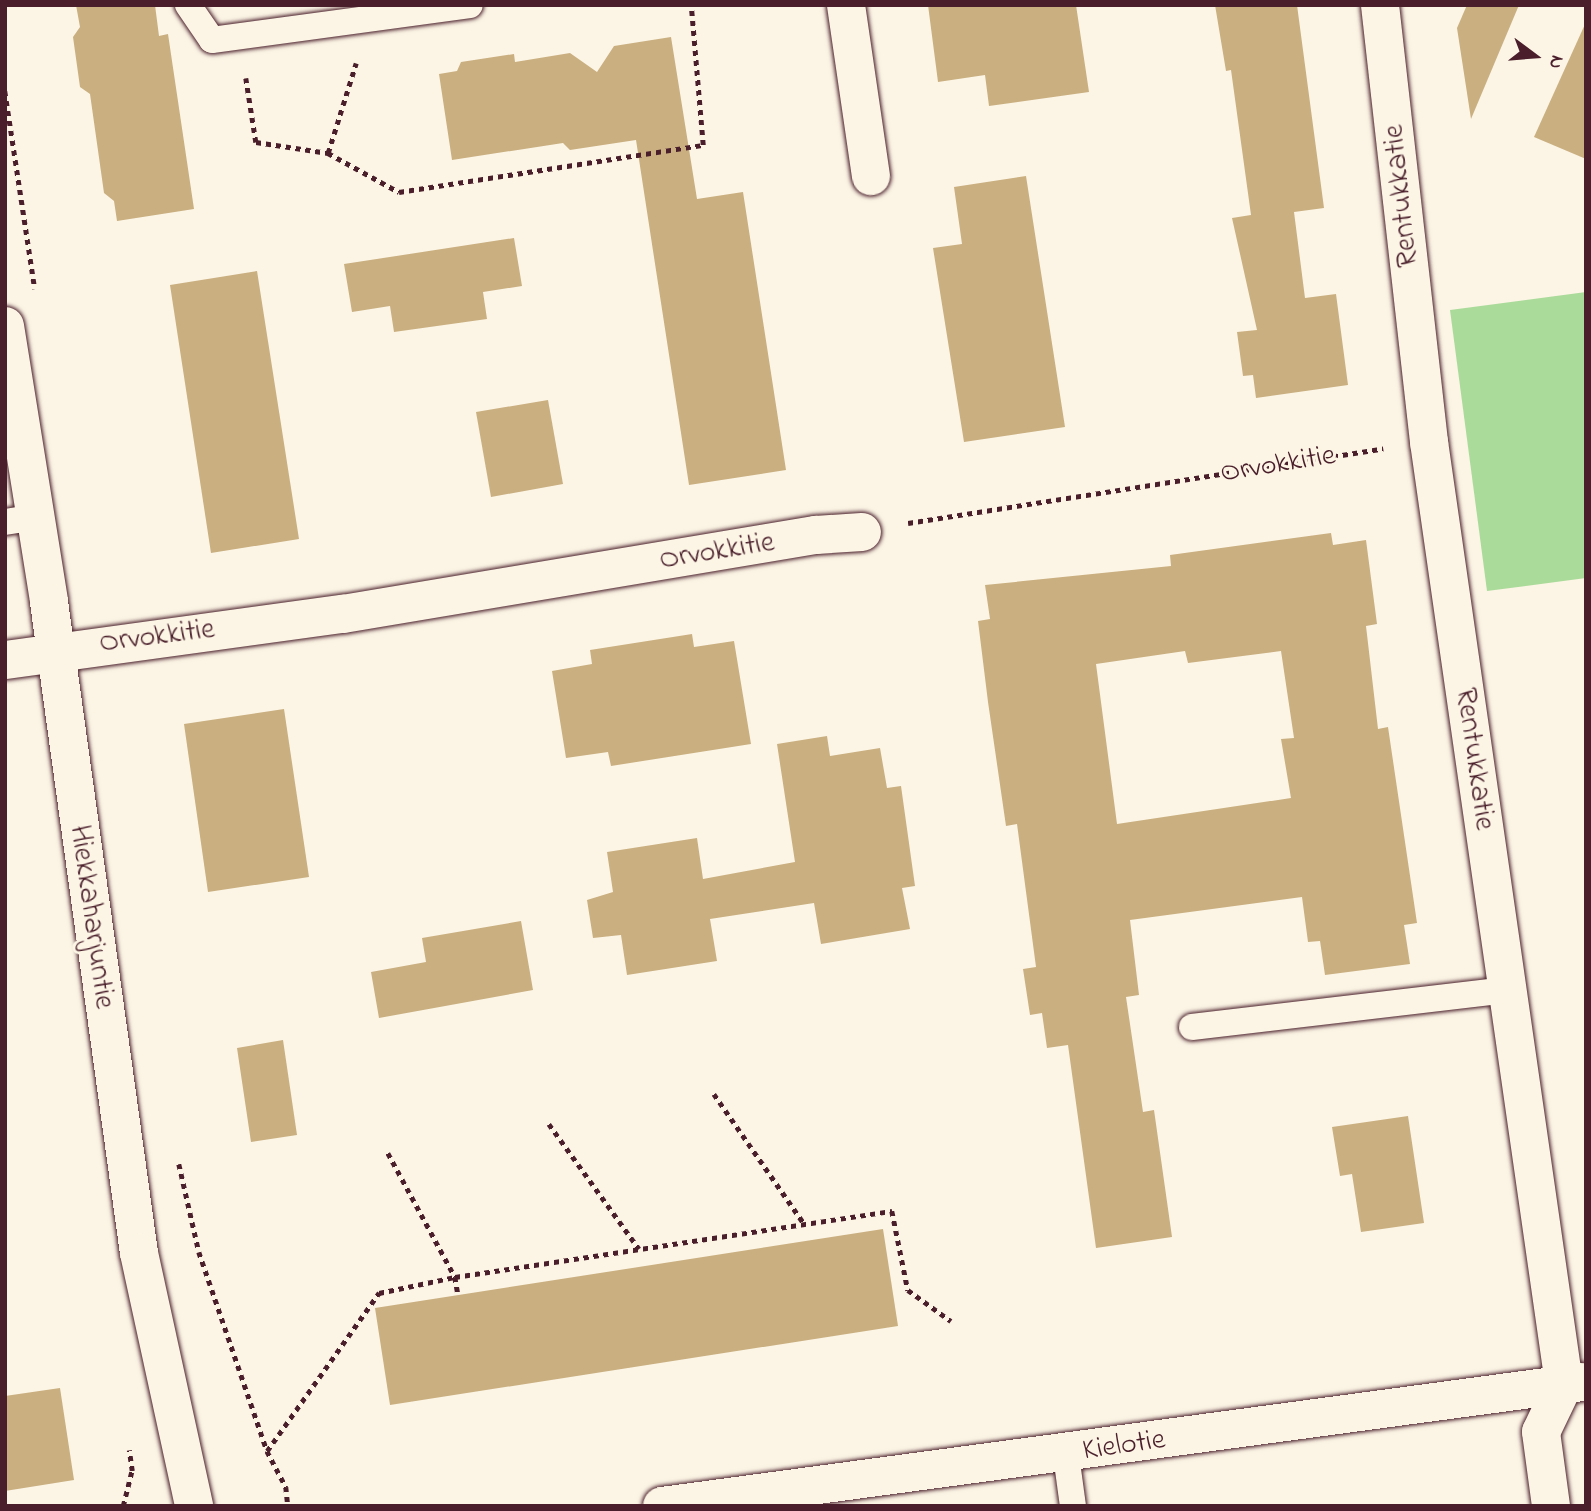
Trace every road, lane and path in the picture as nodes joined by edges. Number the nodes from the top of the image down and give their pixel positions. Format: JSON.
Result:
{"nodes":[{"id":1,"x":188,"y":5,"type":"edge"},
{"id":2,"x":470,"y":5,"type":"edge"},
{"id":3,"x":691,"y":5,"type":"edge"},
{"id":4,"x":846,"y":5,"type":"edge"},
{"id":5,"x":1380,"y":5,"type":"edge"},
{"id":6,"x":370,"y":18,"type":"junction"},
{"id":7,"x":239,"y":35,"type":"junction"},
{"id":8,"x":328,"y":153,"type":"junction"},
{"id":9,"x":871,"y":176,"type":"dead end"},
{"id":10,"x":5,"y":326,"type":"edge"},
{"id":11,"x":1429,"y":442,"type":"junction"},
{"id":12,"x":21,"y":519,"type":"edge"},
{"id":13,"x":862,"y":532,"type":"joint"},
{"id":14,"x":54,"y":652,"type":"junction"},
{"id":15,"x":5,"y":660,"type":"edge"},
{"id":16,"x":1507,"y":990,"type":"junction"},
{"id":17,"x":1192,"y":1027,"type":"dead end"},
{"id":18,"x":713,"y":1094,"type":"dead end"},
{"id":19,"x":549,"y":1124,"type":"dead end"},
{"id":20,"x":388,"y":1153,"type":"dead end"},
{"id":21,"x":805,"y":1225,"type":"junction"},
{"id":22,"x":639,"y":1249,"type":"junction"},
{"id":23,"x":454,"y":1277,"type":"junction"},
{"id":24,"x":458,"y":1294,"type":"dead end"},
{"id":25,"x":951,"y":1321,"type":"dead end"},
{"id":26,"x":1575,"y":1383,"type":"edge"},
{"id":27,"x":267,"y":1451,"type":"dead end"},
{"id":28,"x":1066,"y":1455,"type":"junction"},
{"id":29,"x":194,"y":1506,"type":"edge"},
{"id":30,"x":662,"y":1506,"type":"edge"},
{"id":31,"x":1073,"y":1506,"type":"edge"},
{"id":32,"x":1551,"y":1506,"type":"edge"}],
"edges":[{"from":1,"to":7,"type":"lane"},
{"from":2,"to":6,"type":"lane"},
{"from":3,"to":8,"type":"path"},
{"from":4,"to":9,"type":"street"},
{"from":5,"to":11,"type":"street","name":"Rentukkatie"},
{"from":6,"to":7,"type":"lane"},
{"from":6,"to":8,"type":"path"},
{"from":7,"to":8,"type":"path"},
{"from":10,"to":12,"type":"street","name":"Hiekkaharjuntie"},
{"from":11,"to":13,"type":"path","name":"Orvokkitie"},
{"from":11,"to":16,"type":"street","name":"Rentukkatie"},
{"from":12,"to":14,"type":"street","name":"Hiekkaharjuntie"},
{"from":13,"to":14,"type":"street","name":"Orvokkitie"},
{"from":14,"to":15,"type":"street","name":"Orvokkitie"},
{"from":14,"to":29,"type":"street","name":"Hiekkaharjuntie"},
{"from":16,"to":17,"type":"lane"},
{"from":16,"to":26,"type":"street","name":"Rentukkatie"},
{"from":18,"to":21,"type":"path"},
{"from":19,"to":22,"type":"path"},
{"from":20,"to":23,"type":"path"},
{"from":21,"to":22,"type":"path"},
{"from":21,"to":25,"type":"path"},
{"from":22,"to":23,"type":"path"},
{"from":23,"to":24,"type":"path"},
{"from":23,"to":27,"type":"path"},
{"from":26,"to":28,"type":"street","name":"Kielotie"},
{"from":26,"to":32,"type":"street"},
{"from":28,"to":30,"type":"street","name":"Kielotie"},
{"from":28,"to":31,"type":"lane"}]}
